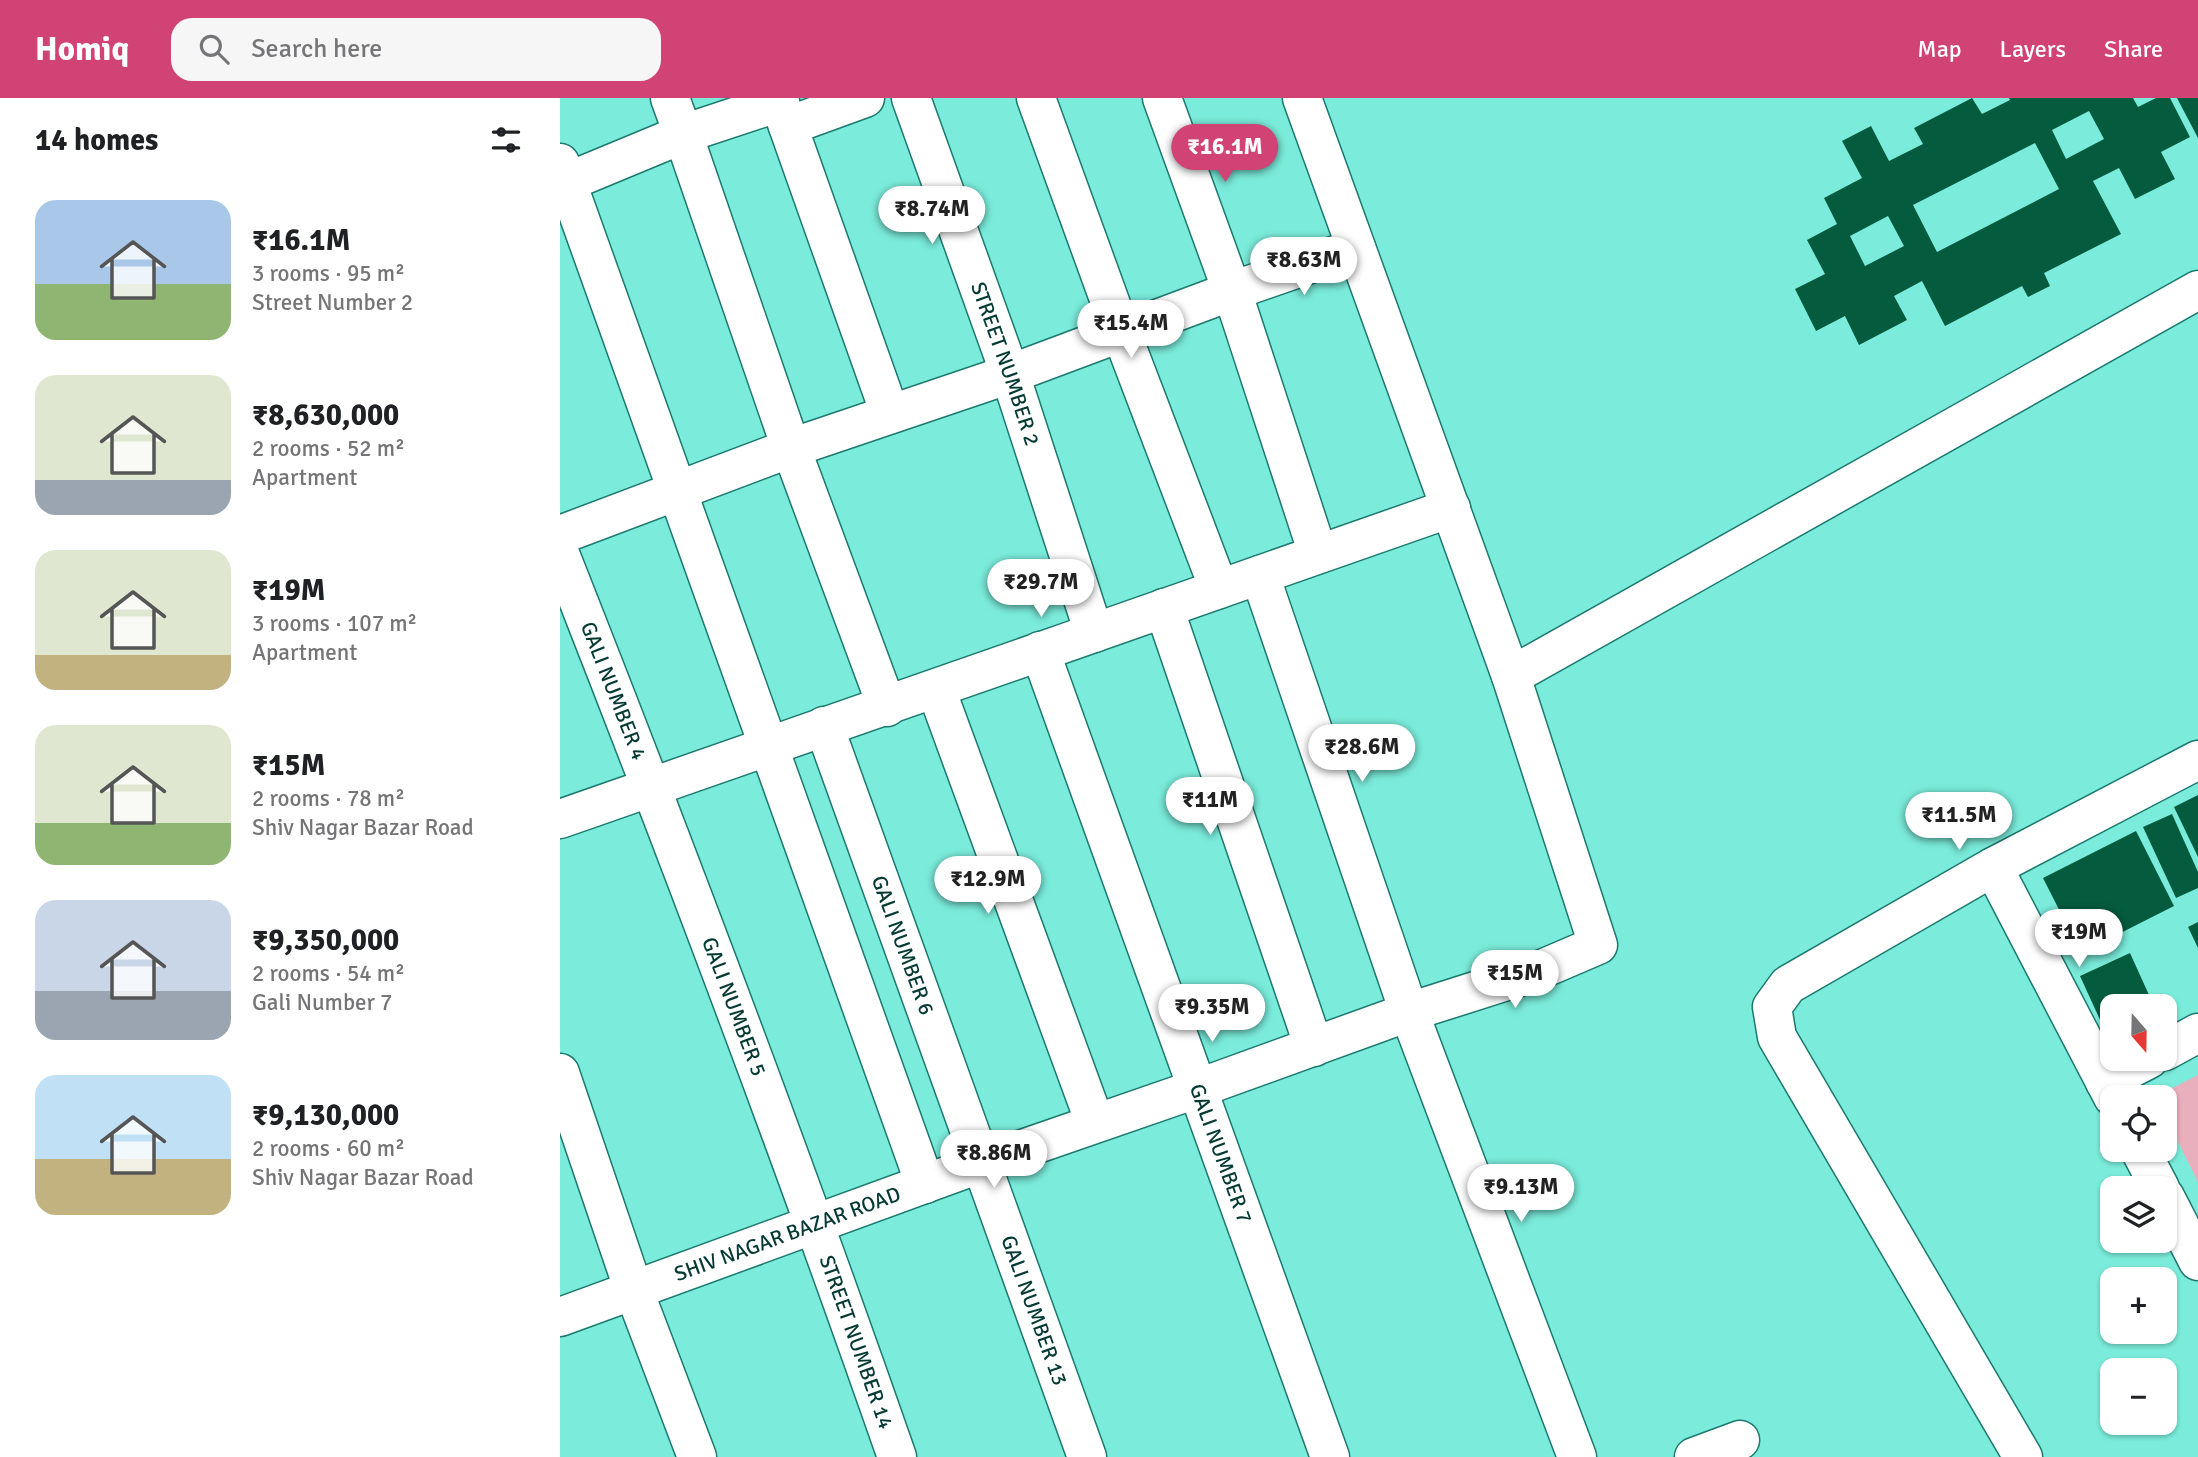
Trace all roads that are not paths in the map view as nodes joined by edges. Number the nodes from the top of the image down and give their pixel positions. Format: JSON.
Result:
{"nodes":[{"id":1,"x":670,"y":98,"type":"edge"},
{"id":2,"x":865,"y":98,"type":"edge"},
{"id":3,"x":911,"y":98,"type":"edge"},
{"id":4,"x":1036,"y":98,"type":"edge"},
{"id":5,"x":1162,"y":98,"type":"edge"},
{"id":6,"x":1302,"y":98,"type":"edge"},
{"id":7,"x":782,"y":109,"type":"edge"},
{"id":8,"x":683,"y":134,"type":"junction"},
{"id":9,"x":562,"y":176,"type":"edge"},
{"id":10,"x":1356,"y":248,"type":"junction"},
{"id":11,"x":2198,"y":290,"type":"edge"},
{"id":12,"x":1232,"y":291,"type":"junction"},
{"id":13,"x":1121,"y":332,"type":"junction"},
{"id":14,"x":1010,"y":374,"type":"junction"},
{"id":15,"x":891,"y":414,"type":"junction"},
{"id":16,"x":791,"y":448,"type":"junction"},
{"id":17,"x":677,"y":491,"type":"junction"},
{"id":18,"x":1451,"y":508,"type":"junction"},
{"id":19,"x":560,"y":535,"type":"edge"},
{"id":20,"x":560,"y":554,"type":"edge"},
{"id":21,"x":1318,"y":554,"type":"junction"},
{"id":22,"x":1260,"y":575,"type":"junction"},
{"id":23,"x":1219,"y":589,"type":"junction"},
{"id":24,"x":1164,"y":608,"type":"junction"},
{"id":25,"x":1094,"y":632,"type":"junction"},
{"id":26,"x":1040,"y":651,"type":"junction"},
{"id":27,"x":1511,"y":676,"type":"junction"},
{"id":28,"x":936,"y":689,"type":"junction"},
{"id":29,"x":887,"y":707,"type":"junction"},
{"id":30,"x":824,"y":726,"type":"junction"},
{"id":31,"x":769,"y":745,"type":"junction"},
{"id":32,"x":2198,"y":760,"type":"edge"},
{"id":33,"x":652,"y":788,"type":"junction"},
{"id":34,"x":560,"y":819,"type":"edge"},
{"id":35,"x":1993,"y":867,"type":"junction"},
{"id":36,"x":1409,"y":1012,"type":"junction"},
{"id":37,"x":2198,"y":1033,"type":"edge"},
{"id":38,"x":2177,"y":1044,"type":"edge"},
{"id":39,"x":1314,"y":1046,"type":"junction"},
{"id":40,"x":2134,"y":1071,"type":"edge"},
{"id":41,"x":560,"y":1073,"type":"edge"},
{"id":42,"x":2106,"y":1085,"type":"edge"},
{"id":43,"x":2115,"y":1085,"type":"edge"},
{"id":44,"x":1196,"y":1089,"type":"junction"},
{"id":45,"x":1095,"y":1123,"type":"junction"},
{"id":46,"x":982,"y":1163,"type":"junction"},
{"id":47,"x":925,"y":1184,"type":"junction"},
{"id":48,"x":2177,"y":1221,"type":"edge"},
{"id":49,"x":816,"y":1225,"type":"junction"},
{"id":50,"x":2198,"y":1261,"type":"edge"},
{"id":51,"x":634,"y":1291,"type":"junction"},
{"id":52,"x":560,"y":1317,"type":"edge"},
{"id":53,"x":1740,"y":1440,"type":"dead end"},
{"id":54,"x":697,"y":1457,"type":"edge"},
{"id":55,"x":897,"y":1457,"type":"edge"},
{"id":56,"x":1087,"y":1457,"type":"edge"},
{"id":57,"x":1330,"y":1457,"type":"edge"},
{"id":58,"x":1577,"y":1457,"type":"edge"},
{"id":59,"x":1694,"y":1457,"type":"edge"},
{"id":60,"x":2023,"y":1457,"type":"edge"}],
"edges":[{"from":1,"to":8,"type":"street"},
{"from":2,"to":7,"type":"street"},
{"from":3,"to":14,"type":"street","name":"STREET NUMBER 2"},
{"from":4,"to":13,"type":"street"},
{"from":5,"to":12,"type":"street"},
{"from":6,"to":10,"type":"street"},
{"from":7,"to":8,"type":"street"},
{"from":7,"to":15,"type":"street"},
{"from":8,"to":9,"type":"street"},
{"from":8,"to":16,"type":"street"},
{"from":9,"to":17,"type":"street"},
{"from":10,"to":12,"type":"street"},
{"from":10,"to":18,"type":"street"},
{"from":11,"to":27,"type":"street"},
{"from":12,"to":13,"type":"street"},
{"from":12,"to":21,"type":"street"},
{"from":13,"to":14,"type":"street"},
{"from":13,"to":23,"type":"street"},
{"from":14,"to":15,"type":"street"},
{"from":14,"to":25,"type":"street","name":"STREET NUMBER 2"},
{"from":15,"to":16,"type":"street"},
{"from":16,"to":17,"type":"street"},
{"from":16,"to":29,"type":"street"},
{"from":17,"to":19,"type":"street"},
{"from":17,"to":31,"type":"street"},
{"from":18,"to":21,"type":"street"},
{"from":18,"to":27,"type":"street"},
{"from":20,"to":33,"type":"street","name":"GALI NUMBER 4"},
{"from":21,"to":22,"type":"street"},
{"from":22,"to":23,"type":"street"},
{"from":22,"to":36,"type":"street"},
{"from":23,"to":24,"type":"street"},
{"from":24,"to":25,"type":"street"},
{"from":24,"to":39,"type":"street"},
{"from":25,"to":26,"type":"street"},
{"from":26,"to":28,"type":"street"},
{"from":26,"to":44,"type":"street","name":"GALI NUMBER 7"},
{"from":27,"to":36,"type":"street","name":"SHIV NAGAR BAZAR ROAD"},
{"from":28,"to":29,"type":"street"},
{"from":28,"to":45,"type":"street"},
{"from":29,"to":30,"type":"street"},
{"from":30,"to":31,"type":"street"},
{"from":30,"to":46,"type":"street","name":"GALI NUMBER 6"},
{"from":31,"to":33,"type":"street"},
{"from":31,"to":47,"type":"street"},
{"from":32,"to":35,"type":"street"},
{"from":33,"to":34,"type":"street"},
{"from":33,"to":49,"type":"street","name":"GALI NUMBER 5"},
{"from":35,"to":42,"type":"street"},
{"from":35,"to":60,"type":"street"},
{"from":36,"to":39,"type":"street","name":"SHIV NAGAR BAZAR ROAD"},
{"from":36,"to":58,"type":"street"},
{"from":37,"to":38,"type":"street"},
{"from":39,"to":44,"type":"street","name":"SHIV NAGAR BAZAR ROAD"},
{"from":40,"to":43,"type":"street"},
{"from":41,"to":51,"type":"street"},
{"from":44,"to":45,"type":"street","name":"SHIV NAGAR BAZAR ROAD"},
{"from":44,"to":57,"type":"street","name":"GALI NUMBER 7"},
{"from":45,"to":46,"type":"street","name":"SHIV NAGAR BAZAR ROAD"},
{"from":46,"to":47,"type":"street","name":"SHIV NAGAR BAZAR ROAD"},
{"from":46,"to":56,"type":"street","name":"GALI NUMBER 13"},
{"from":47,"to":49,"type":"street","name":"SHIV NAGAR BAZAR ROAD"},
{"from":48,"to":50,"type":"street"},
{"from":49,"to":51,"type":"street","name":"SHIV NAGAR BAZAR ROAD"},
{"from":49,"to":55,"type":"street","name":"STREET NUMBER 14"},
{"from":51,"to":52,"type":"street","name":"SHIV NAGAR BAZAR ROAD"},
{"from":51,"to":54,"type":"street"},
{"from":53,"to":59,"type":"street"}]}
